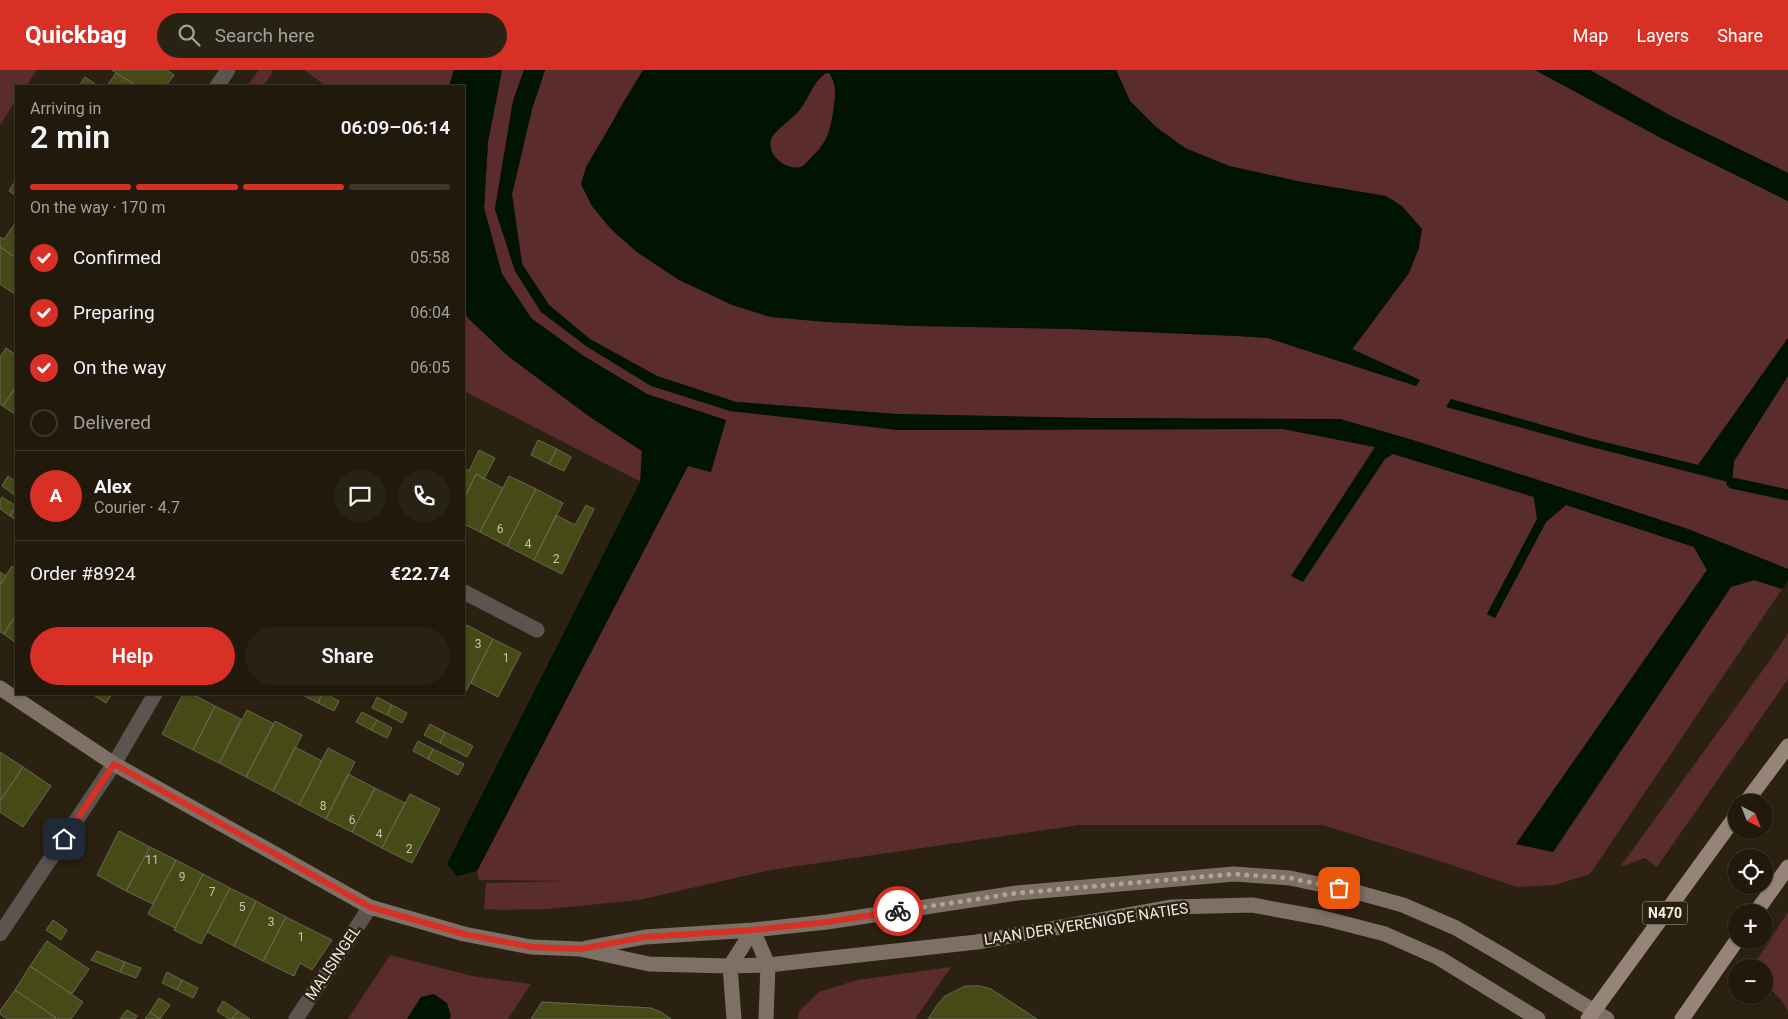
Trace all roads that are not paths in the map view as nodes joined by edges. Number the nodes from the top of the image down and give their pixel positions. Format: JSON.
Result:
{"nodes":[{"id":1,"x":228,"y":70,"type":"edge"},
{"id":2,"x":218,"y":85,"type":"edge"},
{"id":3,"x":465,"y":593,"type":"edge"},
{"id":4,"x":537,"y":630,"type":"dead end"},
{"id":5,"x":0,"y":688,"type":"edge"},
{"id":6,"x":154,"y":695,"type":"edge"},
{"id":7,"x":1788,"y":746,"type":"edge"},
{"id":8,"x":114,"y":764,"type":"junction"},
{"id":9,"x":1752,"y":794,"type":"edge"},
{"id":10,"x":1728,"y":827,"type":"edge"},
{"id":11,"x":1788,"y":867,"type":"edge"},
{"id":12,"x":1762,"y":904,"type":"edge"},
{"id":13,"x":370,"y":907,"type":"junction"},
{"id":14,"x":753,"y":930,"type":"junction"},
{"id":15,"x":0,"y":934,"type":"edge"},
{"id":16,"x":580,"y":949,"type":"junction"},
{"id":17,"x":1731,"y":949,"type":"edge"},
{"id":18,"x":768,"y":965,"type":"junction"},
{"id":19,"x":730,"y":966,"type":"junction"},
{"id":20,"x":1596,"y":1016,"type":"edge"},
{"id":21,"x":296,"y":1019,"type":"edge"},
{"id":22,"x":734,"y":1019,"type":"edge"},
{"id":23,"x":766,"y":1019,"type":"edge"},
{"id":24,"x":1538,"y":1019,"type":"edge"},
{"id":25,"x":1682,"y":1019,"type":"edge"}],
"edges":[{"from":1,"to":2,"type":"street"},
{"from":3,"to":4,"type":"street"},
{"from":5,"to":8,"type":"street"},
{"from":6,"to":8,"type":"street"},
{"from":7,"to":9,"type":"main road"},
{"from":8,"to":13,"type":"street"},
{"from":8,"to":15,"type":"street"},
{"from":10,"to":20,"type":"main road","number":"N470"},
{"from":11,"to":12,"type":"main road"},
{"from":13,"to":16,"type":"street"},
{"from":13,"to":21,"type":"street","name":"MALISINGEL"},
{"from":14,"to":16,"type":"street","name":"LAAN DER VERENIGDE NATIES"},
{"from":14,"to":18,"type":"street"},
{"from":14,"to":19,"type":"street"},
{"from":14,"to":20,"type":"street","name":"LAAN DER VERENIGDE NATIES"},
{"from":16,"to":19,"type":"street","name":"LAAN DER VERENIGDE NATIES"},
{"from":17,"to":25,"type":"main road"},
{"from":18,"to":19,"type":"street","name":"LAAN DER VERENIGDE NATIES"},
{"from":18,"to":23,"type":"street"},
{"from":18,"to":24,"type":"street","name":"LAAN DER VERENIGDE NATIES"},
{"from":19,"to":22,"type":"street"}]}
